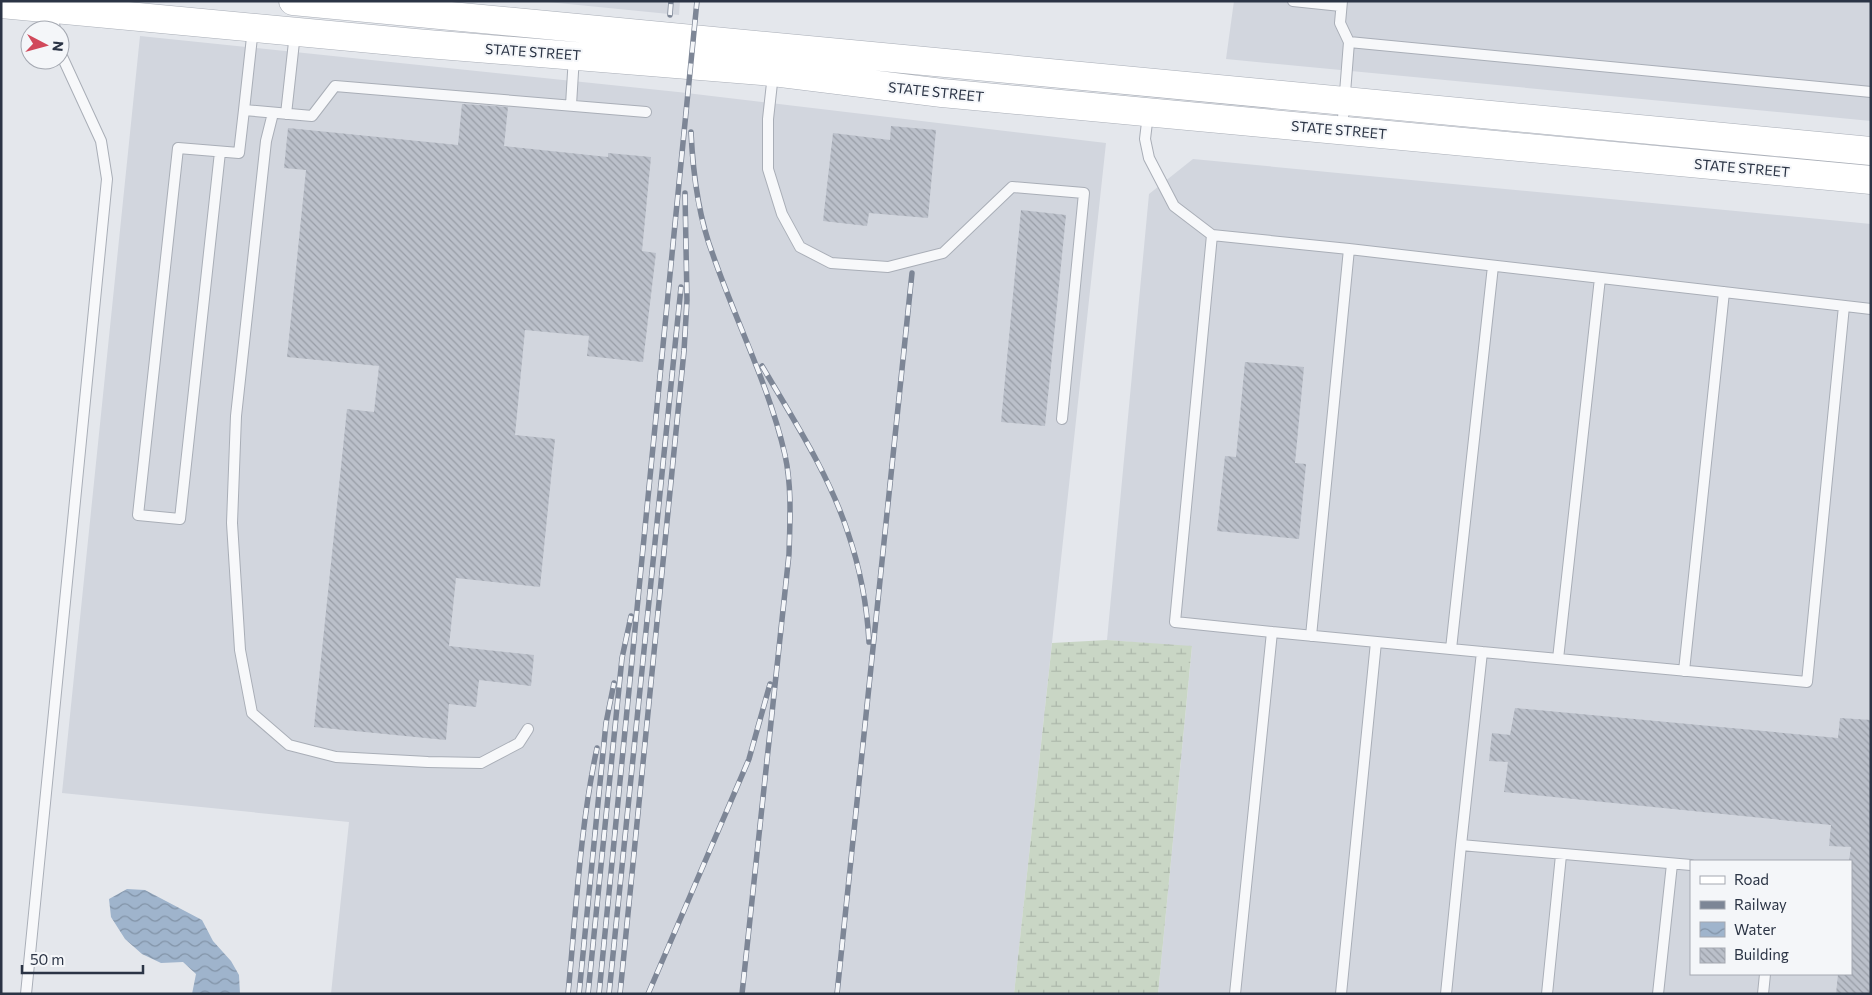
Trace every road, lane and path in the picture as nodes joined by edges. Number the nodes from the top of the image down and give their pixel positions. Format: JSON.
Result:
{"nodes":[{"id":1,"x":293,"y":1,"type":"edge"},
{"id":2,"x":1293,"y":1,"type":"edge"},
{"id":3,"x":1,"y":4,"type":"edge"},
{"id":4,"x":1342,"y":4,"type":"edge"},
{"id":5,"x":412,"y":7,"type":"edge"},
{"id":6,"x":54,"y":19,"type":"edge"},
{"id":7,"x":253,"y":27,"type":"junction"},
{"id":8,"x":296,"y":32,"type":"junction"},
{"id":9,"x":1349,"y":42,"type":"junction"},
{"id":10,"x":574,"y":55,"type":"junction"},
{"id":11,"x":775,"y":60,"type":"junction"},
{"id":12,"x":68,"y":70,"type":"edge"},
{"id":13,"x":1871,"y":92,"type":"edge"},
{"id":14,"x":1345,"y":102,"type":"junction"},
{"id":15,"x":571,"y":105,"type":"junction"},
{"id":16,"x":244,"y":110,"type":"junction"},
{"id":17,"x":646,"y":112,"type":"dead end"},
{"id":18,"x":273,"y":113,"type":"junction"},
{"id":19,"x":1148,"y":113,"type":"junction"},
{"id":20,"x":286,"y":114,"type":"junction"},
{"id":21,"x":1342,"y":131,"type":"junction"},
{"id":22,"x":1871,"y":151,"type":"edge"},
{"id":23,"x":220,"y":152,"type":"junction"},
{"id":24,"x":1871,"y":180,"type":"edge"},
{"id":25,"x":1212,"y":236,"type":"junction"},
{"id":26,"x":1349,"y":249,"type":"junction"},
{"id":27,"x":1493,"y":266,"type":"junction"},
{"id":28,"x":1600,"y":278,"type":"junction"},
{"id":29,"x":1724,"y":292,"type":"junction"},
{"id":30,"x":1844,"y":306,"type":"junction"},
{"id":31,"x":1871,"y":309,"type":"edge"},
{"id":32,"x":1062,"y":419,"type":"dead end"},
{"id":33,"x":1272,"y":632,"type":"junction"},
{"id":34,"x":1311,"y":636,"type":"junction"},
{"id":35,"x":1376,"y":642,"type":"junction"},
{"id":36,"x":1451,"y":649,"type":"junction"},
{"id":37,"x":1482,"y":652,"type":"junction"},
{"id":38,"x":1558,"y":659,"type":"junction"},
{"id":39,"x":1684,"y":671,"type":"junction"},
{"id":40,"x":528,"y":729,"type":"dead end"},
{"id":41,"x":1461,"y":845,"type":"junction"},
{"id":42,"x":1561,"y":855,"type":"junction"},
{"id":43,"x":1672,"y":864,"type":"junction"},
{"id":44,"x":1690,"y":865,"type":"edge"},
{"id":45,"x":1765,"y":975,"type":"edge"},
{"id":46,"x":26,"y":994,"type":"edge"},
{"id":47,"x":1236,"y":994,"type":"edge"},
{"id":48,"x":1341,"y":994,"type":"edge"},
{"id":49,"x":1446,"y":994,"type":"edge"},
{"id":50,"x":1547,"y":994,"type":"edge"},
{"id":51,"x":1658,"y":994,"type":"edge"},
{"id":52,"x":1763,"y":994,"type":"edge"}],
"edges":[{"from":1,"to":5,"type":"street","name":"STATE STREET"},
{"from":2,"to":4,"type":"lane"},
{"from":3,"to":6,"type":"street","name":"STATE STREET"},
{"from":4,"to":9,"type":"lane"},
{"from":5,"to":11,"type":"street","name":"STATE STREET"},
{"from":6,"to":7,"type":"street","name":"STATE STREET"},
{"from":7,"to":8,"type":"street","name":"STATE STREET"},
{"from":7,"to":16,"type":"lane"},
{"from":8,"to":10,"type":"street","name":"STATE STREET"},
{"from":8,"to":20,"type":"lane"},
{"from":9,"to":13,"type":"lane"},
{"from":9,"to":14,"type":"lane"},
{"from":10,"to":11,"type":"street","name":"STATE STREET"},
{"from":10,"to":15,"type":"lane"},
{"from":11,"to":14,"type":"street","name":"STATE STREET"},
{"from":11,"to":19,"type":"street","name":"STATE STREET"},
{"from":11,"to":32,"type":"lane"},
{"from":12,"to":46,"type":"lane"},
{"from":14,"to":21,"type":"lane"},
{"from":14,"to":22,"type":"street","name":"STATE STREET"},
{"from":15,"to":17,"type":"lane"},
{"from":15,"to":20,"type":"lane"},
{"from":16,"to":18,"type":"lane"},
{"from":16,"to":23,"type":"lane"},
{"from":18,"to":20,"type":"lane"},
{"from":18,"to":40,"type":"lane"},
{"from":19,"to":21,"type":"street","name":"STATE STREET"},
{"from":19,"to":25,"type":"lane"},
{"from":21,"to":24,"type":"street","name":"STATE STREET"},
{"from":23,"to":23,"type":"lane"},
{"from":25,"to":26,"type":"lane"},
{"from":25,"to":33,"type":"lane"},
{"from":26,"to":27,"type":"lane"},
{"from":26,"to":34,"type":"lane"},
{"from":27,"to":28,"type":"lane"},
{"from":27,"to":36,"type":"lane"},
{"from":28,"to":29,"type":"lane"},
{"from":28,"to":38,"type":"lane"},
{"from":29,"to":30,"type":"lane"},
{"from":29,"to":39,"type":"lane"},
{"from":30,"to":31,"type":"lane"},
{"from":30,"to":39,"type":"lane"},
{"from":33,"to":34,"type":"lane"},
{"from":33,"to":47,"type":"lane"},
{"from":34,"to":35,"type":"lane"},
{"from":35,"to":36,"type":"lane"},
{"from":35,"to":48,"type":"lane"},
{"from":36,"to":37,"type":"lane"},
{"from":37,"to":38,"type":"lane"},
{"from":37,"to":41,"type":"lane"},
{"from":38,"to":39,"type":"lane"},
{"from":41,"to":42,"type":"lane"},
{"from":41,"to":49,"type":"lane"},
{"from":42,"to":43,"type":"lane"},
{"from":42,"to":50,"type":"lane"},
{"from":43,"to":44,"type":"lane"},
{"from":43,"to":51,"type":"lane"},
{"from":45,"to":52,"type":"lane"}]}
